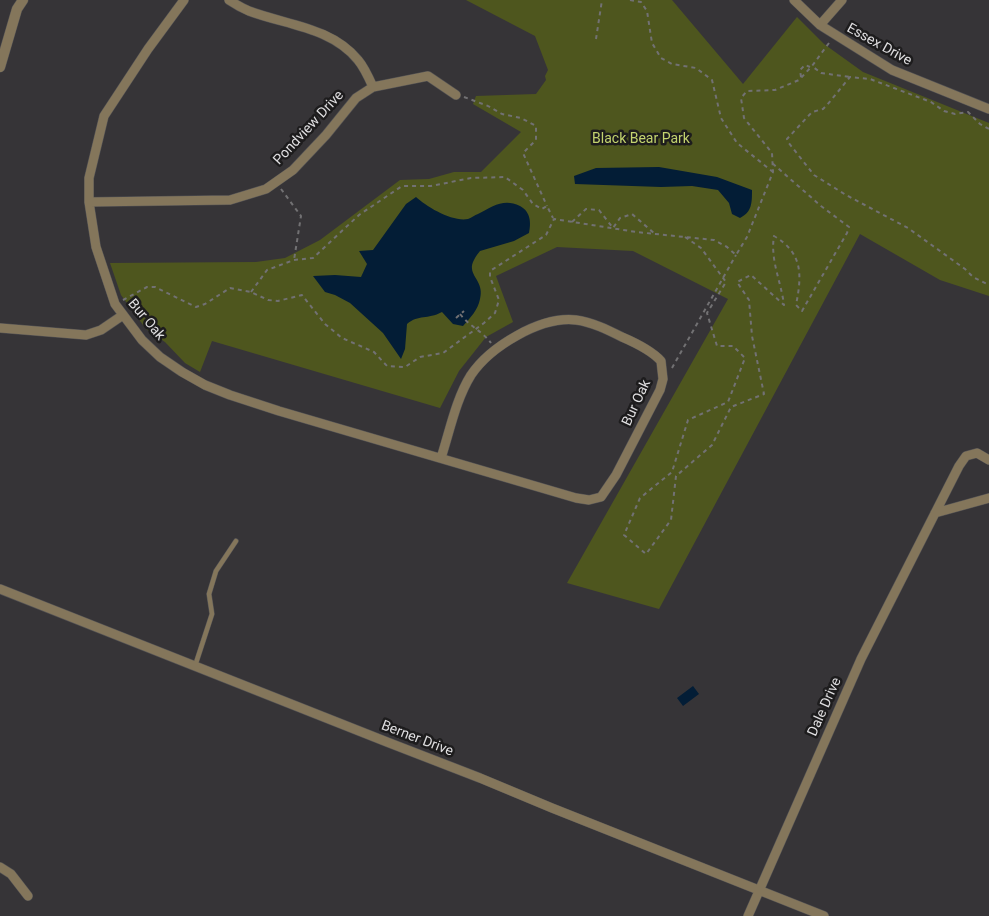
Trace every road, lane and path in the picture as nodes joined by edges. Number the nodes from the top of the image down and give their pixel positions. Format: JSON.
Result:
{"nodes":[{"id":1,"x":23,"y":0,"type":"edge"},
{"id":2,"x":184,"y":0,"type":"edge"},
{"id":3,"x":229,"y":0,"type":"edge"},
{"id":4,"x":602,"y":0,"type":"edge"},
{"id":5,"x":630,"y":0,"type":"edge"},
{"id":6,"x":794,"y":0,"type":"edge"},
{"id":7,"x":842,"y":0,"type":"edge"},
{"id":8,"x":820,"y":25,"type":"junction"},
{"id":9,"x":834,"y":36,"type":"junction"},
{"id":10,"x":596,"y":39,"type":"dead end"},
{"id":11,"x":811,"y":66,"type":"junction"},
{"id":12,"x":0,"y":67,"type":"edge"},
{"id":13,"x":801,"y":77,"type":"junction"},
{"id":14,"x":850,"y":77,"type":"junction"},
{"id":15,"x":374,"y":87,"type":"junction"},
{"id":16,"x":456,"y":95,"type":"joint"},
{"id":17,"x":989,"y":109,"type":"edge"},
{"id":18,"x":989,"y":129,"type":"edge"},
{"id":19,"x":772,"y":163,"type":"junction"},
{"id":20,"x":773,"y":172,"type":"junction"},
{"id":21,"x":275,"y":182,"type":"junction"},
{"id":22,"x":89,"y":202,"type":"junction"},
{"id":23,"x":547,"y":206,"type":"junction"},
{"id":24,"x":554,"y":218,"type":"junction"},
{"id":25,"x":572,"y":222,"type":"junction"},
{"id":26,"x":613,"y":228,"type":"junction"},
{"id":27,"x":655,"y":234,"type":"junction"},
{"id":28,"x":685,"y":237,"type":"junction"},
{"id":29,"x":736,"y":255,"type":"junction"},
{"id":30,"x":294,"y":260,"type":"junction"},
{"id":31,"x":989,"y":284,"type":"edge"},
{"id":32,"x":251,"y":292,"type":"junction"},
{"id":33,"x":115,"y":304,"type":"junction"},
{"id":34,"x":464,"y":311,"type":"dead end"},
{"id":35,"x":460,"y":314,"type":"junction"},
{"id":36,"x":123,"y":315,"type":"junction"},
{"id":37,"x":456,"y":318,"type":"dead end"},
{"id":38,"x":0,"y":328,"type":"edge"},
{"id":39,"x":477,"y":328,"type":"junction"},
{"id":40,"x":496,"y":348,"type":"junction"},
{"id":41,"x":663,"y":370,"type":"junction"},
{"id":42,"x":441,"y":458,"type":"junction"},
{"id":43,"x":989,"y":460,"type":"edge"},
{"id":44,"x":989,"y":498,"type":"edge"},
{"id":45,"x":935,"y":512,"type":"junction"},
{"id":46,"x":236,"y":541,"type":"dead end"},
{"id":47,"x":0,"y":589,"type":"edge"},
{"id":48,"x":195,"y":666,"type":"junction"},
{"id":49,"x":0,"y":867,"type":"edge"},
{"id":50,"x":758,"y":890,"type":"junction"},
{"id":51,"x":28,"y":896,"type":"dead end"},
{"id":52,"x":748,"y":916,"type":"edge"},
{"id":53,"x":824,"y":916,"type":"edge"}],
"edges":[{"from":1,"to":12,"type":"street"},
{"from":2,"to":22,"type":"street","name":"Bur Oak"},
{"from":3,"to":15,"type":"street"},
{"from":4,"to":10,"type":"path"},
{"from":5,"to":20,"type":"path"},
{"from":6,"to":8,"type":"street","name":"Essex Drive"},
{"from":7,"to":8,"type":"street"},
{"from":8,"to":9,"type":"street","name":"Essex Drive"},
{"from":9,"to":11,"type":"path"},
{"from":9,"to":17,"type":"street","name":"Essex Drive"},
{"from":11,"to":13,"type":"path"},
{"from":11,"to":13,"type":"path"},
{"from":11,"to":14,"type":"path"},
{"from":13,"to":19,"type":"path"},
{"from":14,"to":18,"type":"path"},
{"from":14,"to":31,"type":"path"},
{"from":15,"to":16,"type":"street","name":"Pondview Drive"},
{"from":15,"to":21,"type":"street","name":"Pondview Drive"},
{"from":16,"to":23,"type":"path"},
{"from":19,"to":20,"type":"path"},
{"from":19,"to":28,"type":"path"},
{"from":20,"to":29,"type":"path"},
{"from":21,"to":22,"type":"street","name":"Pondview Drive"},
{"from":21,"to":30,"type":"path"},
{"from":22,"to":33,"type":"street","name":"Bur Oak"},
{"from":23,"to":24,"type":"path"},
{"from":23,"to":30,"type":"path"},
{"from":24,"to":25,"type":"path"},
{"from":24,"to":39,"type":"path"},
{"from":25,"to":26,"type":"path"},
{"from":25,"to":26,"type":"path"},
{"from":26,"to":27,"type":"path"},
{"from":26,"to":27,"type":"path"},
{"from":27,"to":28,"type":"path"},
{"from":28,"to":29,"type":"path"},
{"from":29,"to":41,"type":"path"},
{"from":30,"to":32,"type":"path"},
{"from":32,"to":33,"type":"path"},
{"from":32,"to":39,"type":"path"},
{"from":33,"to":36,"type":"street","name":"Bur Oak"},
{"from":34,"to":35,"type":"path"},
{"from":35,"to":37,"type":"path"},
{"from":35,"to":39,"type":"path"},
{"from":36,"to":38,"type":"street"},
{"from":36,"to":42,"type":"street","name":"Bur Oak"},
{"from":39,"to":40,"type":"path"},
{"from":40,"to":41,"type":"street","name":"Bur Oak"},
{"from":40,"to":42,"type":"street","name":"Bur Oak"},
{"from":41,"to":42,"type":"street","name":"Bur Oak"},
{"from":43,"to":45,"type":"street","name":"Dale Drive"},
{"from":44,"to":45,"type":"street"},
{"from":45,"to":50,"type":"street","name":"Dale Drive"},
{"from":46,"to":48,"type":"lane"},
{"from":47,"to":48,"type":"street","name":"Berner Drive"},
{"from":48,"to":50,"type":"street","name":"Berner Drive"},
{"from":49,"to":51,"type":"street"},
{"from":50,"to":52,"type":"street","name":"Dale Drive"},
{"from":50,"to":53,"type":"street","name":"Berner Drive"}]}
